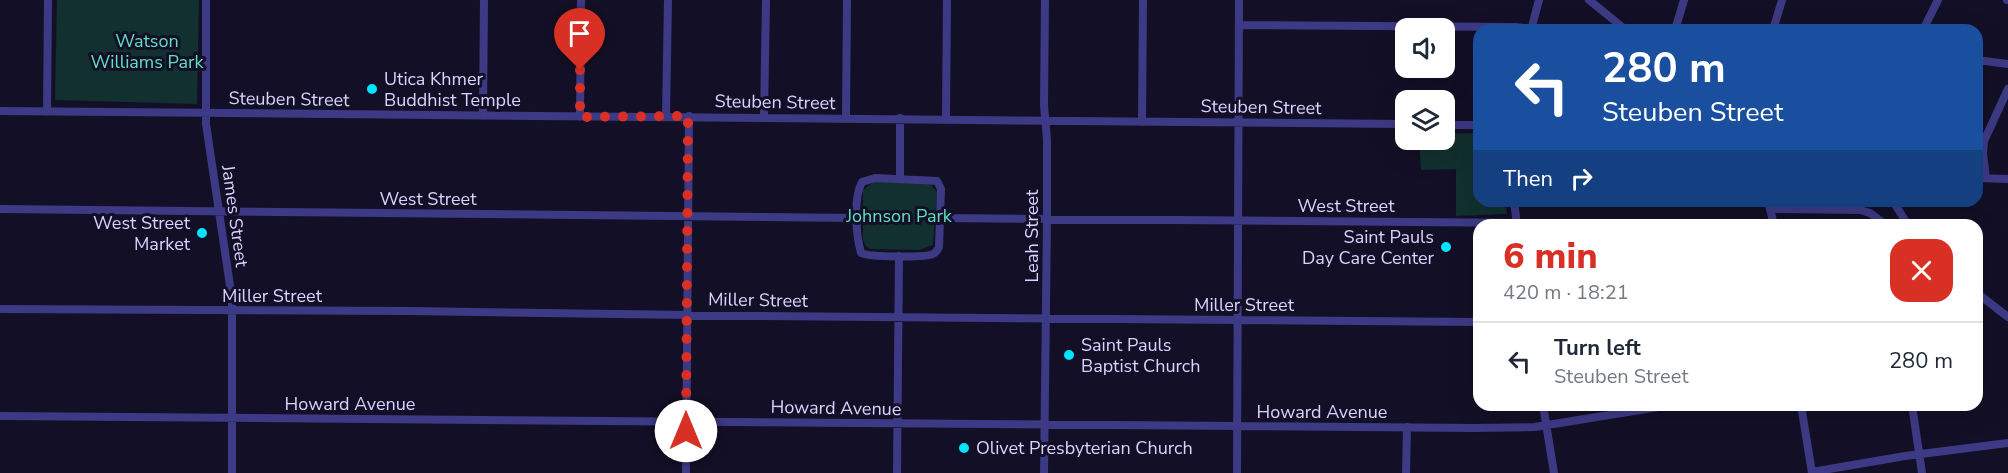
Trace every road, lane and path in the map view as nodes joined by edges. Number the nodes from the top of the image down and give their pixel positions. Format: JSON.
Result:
{"nodes":[{"id":1,"x":48,"y":0,"type":"edge"},
{"id":2,"x":206,"y":0,"type":"edge"},
{"id":3,"x":484,"y":0,"type":"edge"},
{"id":4,"x":581,"y":0,"type":"edge"},
{"id":5,"x":668,"y":0,"type":"edge"},
{"id":6,"x":766,"y":0,"type":"edge"},
{"id":7,"x":847,"y":0,"type":"edge"},
{"id":8,"x":947,"y":0,"type":"edge"},
{"id":9,"x":1045,"y":0,"type":"edge"},
{"id":10,"x":1143,"y":0,"type":"edge"},
{"id":11,"x":1239,"y":0,"type":"edge"},
{"id":12,"x":1539,"y":0,"type":"edge"},
{"id":13,"x":1589,"y":0,"type":"edge"},
{"id":14,"x":1684,"y":0,"type":"edge"},
{"id":15,"x":1782,"y":0,"type":"edge"},
{"id":16,"x":1938,"y":0,"type":"edge"},
{"id":17,"x":1533,"y":24,"type":"edge"},
{"id":18,"x":1619,"y":24,"type":"edge"},
{"id":19,"x":1677,"y":24,"type":"edge"},
{"id":20,"x":1775,"y":24,"type":"edge"},
{"id":21,"x":1926,"y":24,"type":"edge"},
{"id":22,"x":1239,"y":25,"type":"junction"},
{"id":23,"x":1473,"y":27,"type":"edge"},
{"id":24,"x":1983,"y":61,"type":"edge"},
{"id":25,"x":2008,"y":64,"type":"edge"},
{"id":26,"x":2008,"y":89,"type":"edge"},
{"id":27,"x":0,"y":111,"type":"edge"},
{"id":28,"x":47,"y":112,"type":"junction"},
{"id":29,"x":206,"y":113,"type":"junction"},
{"id":30,"x":483,"y":116,"type":"junction"},
{"id":31,"x":666,"y":116,"type":"junction"},
{"id":32,"x":688,"y":116,"type":"junction"},
{"id":33,"x":580,"y":117,"type":"junction"},
{"id":34,"x":764,"y":117,"type":"junction"},
{"id":35,"x":846,"y":118,"type":"junction"},
{"id":36,"x":900,"y":118,"type":"junction"},
{"id":37,"x":946,"y":118,"type":"junction"},
{"id":38,"x":1045,"y":120,"type":"junction"},
{"id":39,"x":1142,"y":122,"type":"junction"},
{"id":40,"x":1239,"y":122,"type":"junction"},
{"id":41,"x":1395,"y":124,"type":"edge"},
{"id":42,"x":1455,"y":124,"type":"edge"},
{"id":43,"x":1473,"y":125,"type":"edge"},
{"id":44,"x":1983,"y":154,"type":"edge"},
{"id":45,"x":900,"y":178,"type":"junction"},
{"id":46,"x":1983,"y":178,"type":"edge"},
{"id":47,"x":2008,"y":178,"type":"edge"},
{"id":48,"x":1821,"y":207,"type":"edge"},
{"id":49,"x":1847,"y":208,"type":"joint"},
{"id":50,"x":0,"y":209,"type":"edge"},
{"id":51,"x":218,"y":212,"type":"junction"},
{"id":52,"x":687,"y":217,"type":"junction"},
{"id":53,"x":857,"y":218,"type":"junction"},
{"id":54,"x":940,"y":219,"type":"junction"},
{"id":55,"x":1878,"y":219,"type":"edge"},
{"id":56,"x":1047,"y":220,"type":"junction"},
{"id":57,"x":1239,"y":221,"type":"junction"},
{"id":58,"x":1473,"y":224,"type":"edge"},
{"id":59,"x":899,"y":256,"type":"junction"},
{"id":60,"x":1983,"y":298,"type":"edge"},
{"id":61,"x":0,"y":309,"type":"edge"},
{"id":62,"x":232,"y":311,"type":"junction"},
{"id":63,"x":686,"y":314,"type":"junction"},
{"id":64,"x":898,"y":316,"type":"junction"},
{"id":65,"x":2008,"y":317,"type":"edge"},
{"id":66,"x":1046,"y":318,"type":"junction"},
{"id":67,"x":1238,"y":320,"type":"junction"},
{"id":68,"x":1473,"y":322,"type":"edge"},
{"id":69,"x":1544,"y":411,"type":"edge"},
{"id":70,"x":1634,"y":411,"type":"edge"},
{"id":71,"x":1802,"y":411,"type":"edge"},
{"id":72,"x":1913,"y":411,"type":"edge"},
{"id":73,"x":0,"y":416,"type":"edge"},
{"id":74,"x":232,"y":418,"type":"junction"},
{"id":75,"x":686,"y":422,"type":"junction"},
{"id":76,"x":898,"y":423,"type":"junction"},
{"id":77,"x":1044,"y":424,"type":"junction"},
{"id":78,"x":1546,"y":425,"type":"junction"},
{"id":79,"x":1238,"y":427,"type":"junction"},
{"id":80,"x":1407,"y":427,"type":"junction"},
{"id":81,"x":2008,"y":443,"type":"edge"},
{"id":82,"x":1920,"y":455,"type":"junction"},
{"id":83,"x":232,"y":473,"type":"edge"},
{"id":84,"x":686,"y":473,"type":"edge"},
{"id":85,"x":897,"y":473,"type":"edge"},
{"id":86,"x":1044,"y":473,"type":"edge"},
{"id":87,"x":1237,"y":473,"type":"edge"},
{"id":88,"x":1406,"y":473,"type":"edge"},
{"id":89,"x":1554,"y":473,"type":"edge"},
{"id":90,"x":1812,"y":473,"type":"edge"},
{"id":91,"x":1922,"y":473,"type":"edge"}],
"edges":[{"from":1,"to":28,"type":"street"},
{"from":2,"to":29,"type":"street","name":"James Street"},
{"from":3,"to":30,"type":"street"},
{"from":4,"to":33,"type":"street"},
{"from":5,"to":31,"type":"street"},
{"from":6,"to":34,"type":"street"},
{"from":7,"to":35,"type":"street"},
{"from":8,"to":37,"type":"street"},
{"from":9,"to":38,"type":"street","name":"Leah Street"},
{"from":10,"to":39,"type":"street"},
{"from":11,"to":22,"type":"street"},
{"from":12,"to":17,"type":"street"},
{"from":13,"to":18,"type":"street"},
{"from":14,"to":19,"type":"street"},
{"from":15,"to":20,"type":"street"},
{"from":16,"to":21,"type":"street"},
{"from":22,"to":23,"type":"street"},
{"from":22,"to":40,"type":"street"},
{"from":24,"to":25,"type":"street"},
{"from":26,"to":44,"type":"street"},
{"from":27,"to":28,"type":"street","name":"Steuben Street"},
{"from":28,"to":29,"type":"street","name":"Steuben Street"},
{"from":29,"to":30,"type":"street","name":"Steuben Street"},
{"from":29,"to":51,"type":"street","name":"James Street"},
{"from":30,"to":33,"type":"street","name":"Steuben Street"},
{"from":31,"to":32,"type":"street","name":"Steuben Street"},
{"from":31,"to":33,"type":"street","name":"Steuben Street"},
{"from":32,"to":34,"type":"street","name":"Steuben Street"},
{"from":32,"to":52,"type":"street"},
{"from":34,"to":35,"type":"street","name":"Steuben Street"},
{"from":35,"to":36,"type":"street","name":"Steuben Street"},
{"from":36,"to":37,"type":"street","name":"Steuben Street"},
{"from":36,"to":45,"type":"street"},
{"from":37,"to":38,"type":"street","name":"Steuben Street"},
{"from":38,"to":39,"type":"street","name":"Steuben Street"},
{"from":38,"to":56,"type":"street","name":"Leah Street"},
{"from":39,"to":40,"type":"street","name":"Steuben Street"},
{"from":40,"to":41,"type":"street","name":"Steuben Street"},
{"from":40,"to":57,"type":"street"},
{"from":42,"to":43,"type":"street"},
{"from":45,"to":53,"type":"street"},
{"from":45,"to":54,"type":"street"},
{"from":46,"to":47,"type":"street"},
{"from":48,"to":49,"type":"street"},
{"from":49,"to":55,"type":"street"},
{"from":50,"to":51,"type":"street","name":"West Street"},
{"from":51,"to":52,"type":"street","name":"West Street"},
{"from":51,"to":62,"type":"street","name":"James Street"},
{"from":52,"to":53,"type":"street","name":"West Street"},
{"from":52,"to":63,"type":"street"},
{"from":53,"to":59,"type":"street"},
{"from":54,"to":56,"type":"street","name":"West Street"},
{"from":54,"to":59,"type":"street"},
{"from":56,"to":57,"type":"street","name":"West Street"},
{"from":56,"to":66,"type":"street","name":"Leah Street"},
{"from":57,"to":58,"type":"street","name":"West Street"},
{"from":57,"to":67,"type":"street"},
{"from":59,"to":64,"type":"street"},
{"from":60,"to":65,"type":"street"},
{"from":61,"to":62,"type":"street","name":"Miller Street"},
{"from":62,"to":63,"type":"street","name":"Miller Street"},
{"from":62,"to":74,"type":"street","name":"James Street"},
{"from":63,"to":64,"type":"street","name":"Miller Street"},
{"from":63,"to":75,"type":"street"},
{"from":64,"to":66,"type":"street","name":"Miller Street"},
{"from":64,"to":76,"type":"street"},
{"from":66,"to":67,"type":"street","name":"Miller Street"},
{"from":66,"to":77,"type":"street","name":"Leah Street"},
{"from":67,"to":68,"type":"street","name":"Miller Street"},
{"from":67,"to":79,"type":"street"},
{"from":69,"to":78,"type":"street"},
{"from":70,"to":78,"type":"street","name":"Howard Avenue"},
{"from":71,"to":90,"type":"street"},
{"from":72,"to":82,"type":"street"},
{"from":73,"to":74,"type":"street","name":"Howard Avenue"},
{"from":74,"to":75,"type":"street","name":"Howard Avenue"},
{"from":74,"to":83,"type":"street","name":"James Street"},
{"from":75,"to":76,"type":"street","name":"Howard Avenue"},
{"from":75,"to":84,"type":"street"},
{"from":76,"to":77,"type":"street","name":"Howard Avenue"},
{"from":76,"to":85,"type":"street"},
{"from":77,"to":79,"type":"street","name":"Howard Avenue"},
{"from":77,"to":86,"type":"street","name":"Leah Street"},
{"from":78,"to":80,"type":"street","name":"Howard Avenue"},
{"from":78,"to":89,"type":"street"},
{"from":79,"to":80,"type":"street","name":"Howard Avenue"},
{"from":79,"to":87,"type":"street"},
{"from":80,"to":88,"type":"street"},
{"from":81,"to":82,"type":"street"},
{"from":82,"to":90,"type":"street"},
{"from":82,"to":91,"type":"street"}]}
